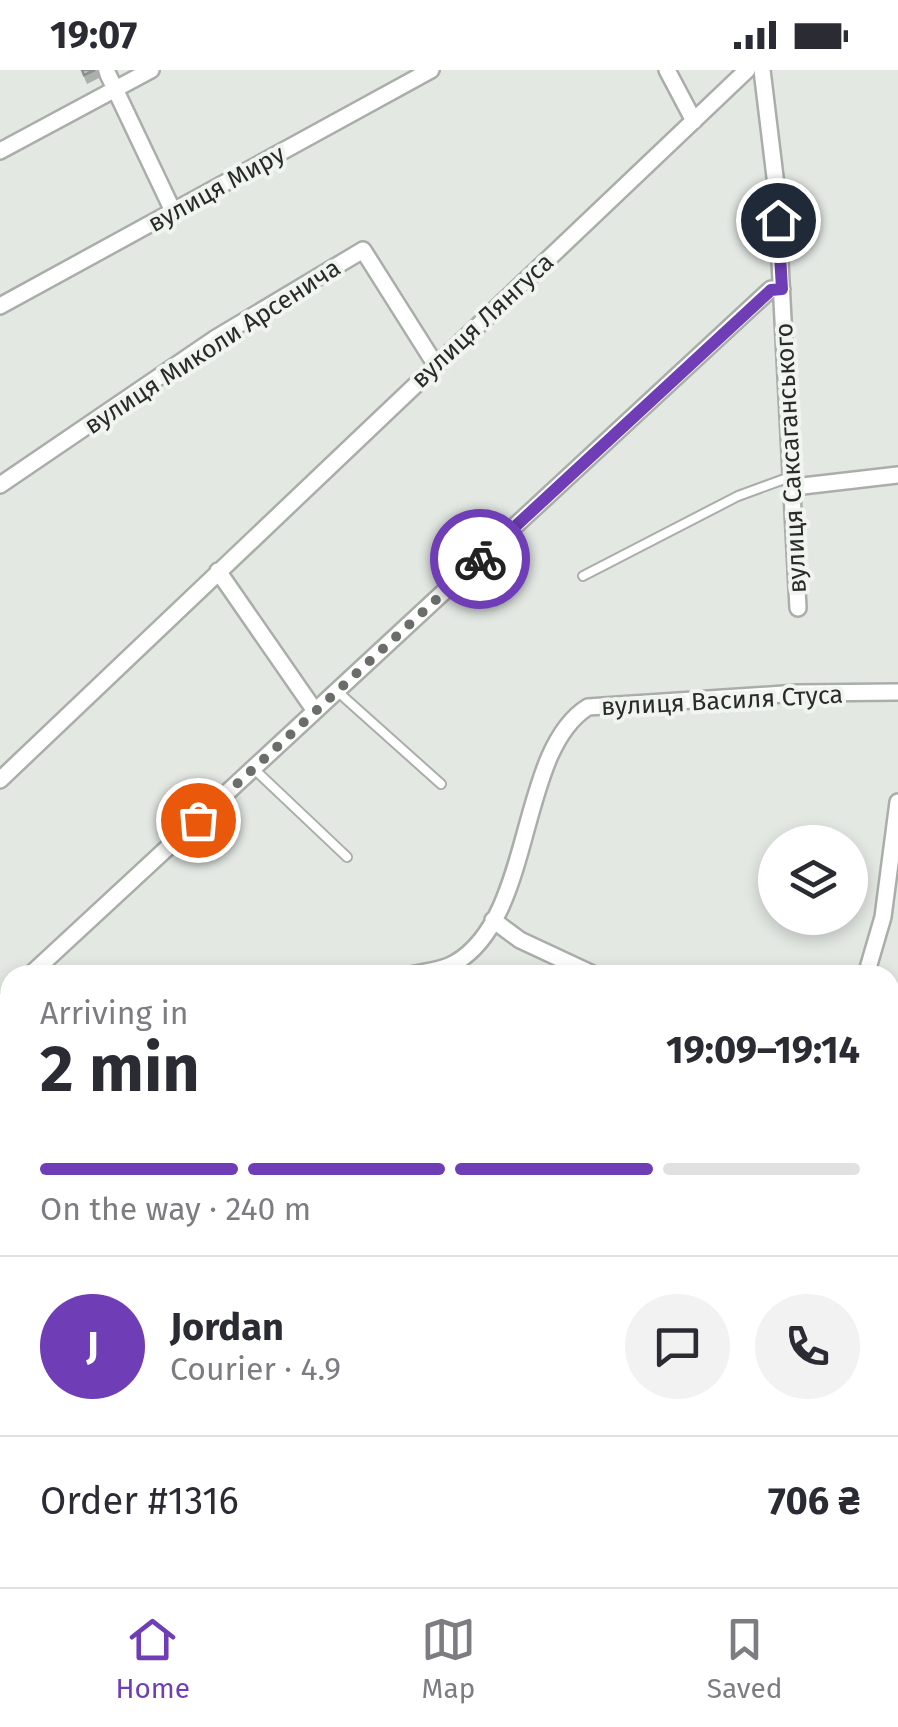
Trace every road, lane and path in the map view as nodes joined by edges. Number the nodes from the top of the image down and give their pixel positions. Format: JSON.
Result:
{"nodes":[{"id":1,"x":106,"y":70,"type":"edge"},
{"id":2,"x":150,"y":70,"type":"edge"},
{"id":3,"x":431,"y":70,"type":"edge"},
{"id":4,"x":667,"y":70,"type":"edge"},
{"id":5,"x":747,"y":70,"type":"edge"},
{"id":6,"x":762,"y":70,"type":"edge"},
{"id":7,"x":116,"y":90,"type":"junction"},
{"id":8,"x":694,"y":121,"type":"junction"},
{"id":9,"x":0,"y":152,"type":"edge"},
{"id":10,"x":173,"y":211,"type":"junction"},
{"id":11,"x":782,"y":289,"type":"junction"},
{"id":12,"x":0,"y":306,"type":"edge"},
{"id":13,"x":435,"y":364,"type":"junction"},
{"id":14,"x":898,"y":475,"type":"edge"},
{"id":15,"x":794,"y":481,"type":"junction"},
{"id":16,"x":0,"y":484,"type":"edge"},
{"id":17,"x":218,"y":571,"type":"junction"},
{"id":18,"x":583,"y":576,"type":"dead end"},
{"id":19,"x":798,"y":608,"type":"dead end"},
{"id":20,"x":337,"y":691,"type":"junction"},
{"id":21,"x":898,"y":692,"type":"edge"},
{"id":22,"x":315,"y":710,"type":"junction"},
{"id":23,"x":254,"y":768,"type":"junction"},
{"id":24,"x":0,"y":780,"type":"edge"},
{"id":25,"x":441,"y":784,"type":"dead end"},
{"id":26,"x":898,"y":802,"type":"edge"},
{"id":27,"x":348,"y":857,"type":"dead end"},
{"id":28,"x":493,"y":920,"type":"junction"},
{"id":29,"x":41,"y":965,"type":"edge"},
{"id":30,"x":458,"y":965,"type":"edge"},
{"id":31,"x":574,"y":965,"type":"edge"},
{"id":32,"x":869,"y":965,"type":"edge"}],
"edges":[{"from":1,"to":7,"type":"street"},
{"from":2,"to":7,"type":"street"},
{"from":3,"to":10,"type":"street","name":"вулиця Миру"},
{"from":4,"to":8,"type":"street"},
{"from":5,"to":8,"type":"street","name":"вулиця Лянгуса"},
{"from":6,"to":11,"type":"street","name":"вулиця Саксаганського"},
{"from":7,"to":9,"type":"street"},
{"from":7,"to":10,"type":"street"},
{"from":8,"to":13,"type":"street","name":"вулиця Лянгуса"},
{"from":10,"to":12,"type":"street","name":"вулиця Миру"},
{"from":11,"to":15,"type":"street","name":"вулиця Саксаганського"},
{"from":11,"to":20,"type":"street"},
{"from":13,"to":16,"type":"street","name":"вулиця Миколи Арсенича"},
{"from":13,"to":17,"type":"street","name":"вулиця Лянгуса"},
{"from":14,"to":15,"type":"street"},
{"from":15,"to":18,"type":"lane"},
{"from":15,"to":19,"type":"street","name":"вулиця Саксаганського"},
{"from":17,"to":22,"type":"street"},
{"from":17,"to":24,"type":"street","name":"вулиця Лянгуса"},
{"from":20,"to":22,"type":"street"},
{"from":20,"to":25,"type":"lane"},
{"from":21,"to":28,"type":"street","name":"вулиця Василя Стуса"},
{"from":22,"to":23,"type":"street"},
{"from":23,"to":27,"type":"lane"},
{"from":23,"to":29,"type":"street"},
{"from":26,"to":32,"type":"street"},
{"from":28,"to":30,"type":"street","name":"вулиця Василя Стуса"},
{"from":28,"to":31,"type":"street"}]}
